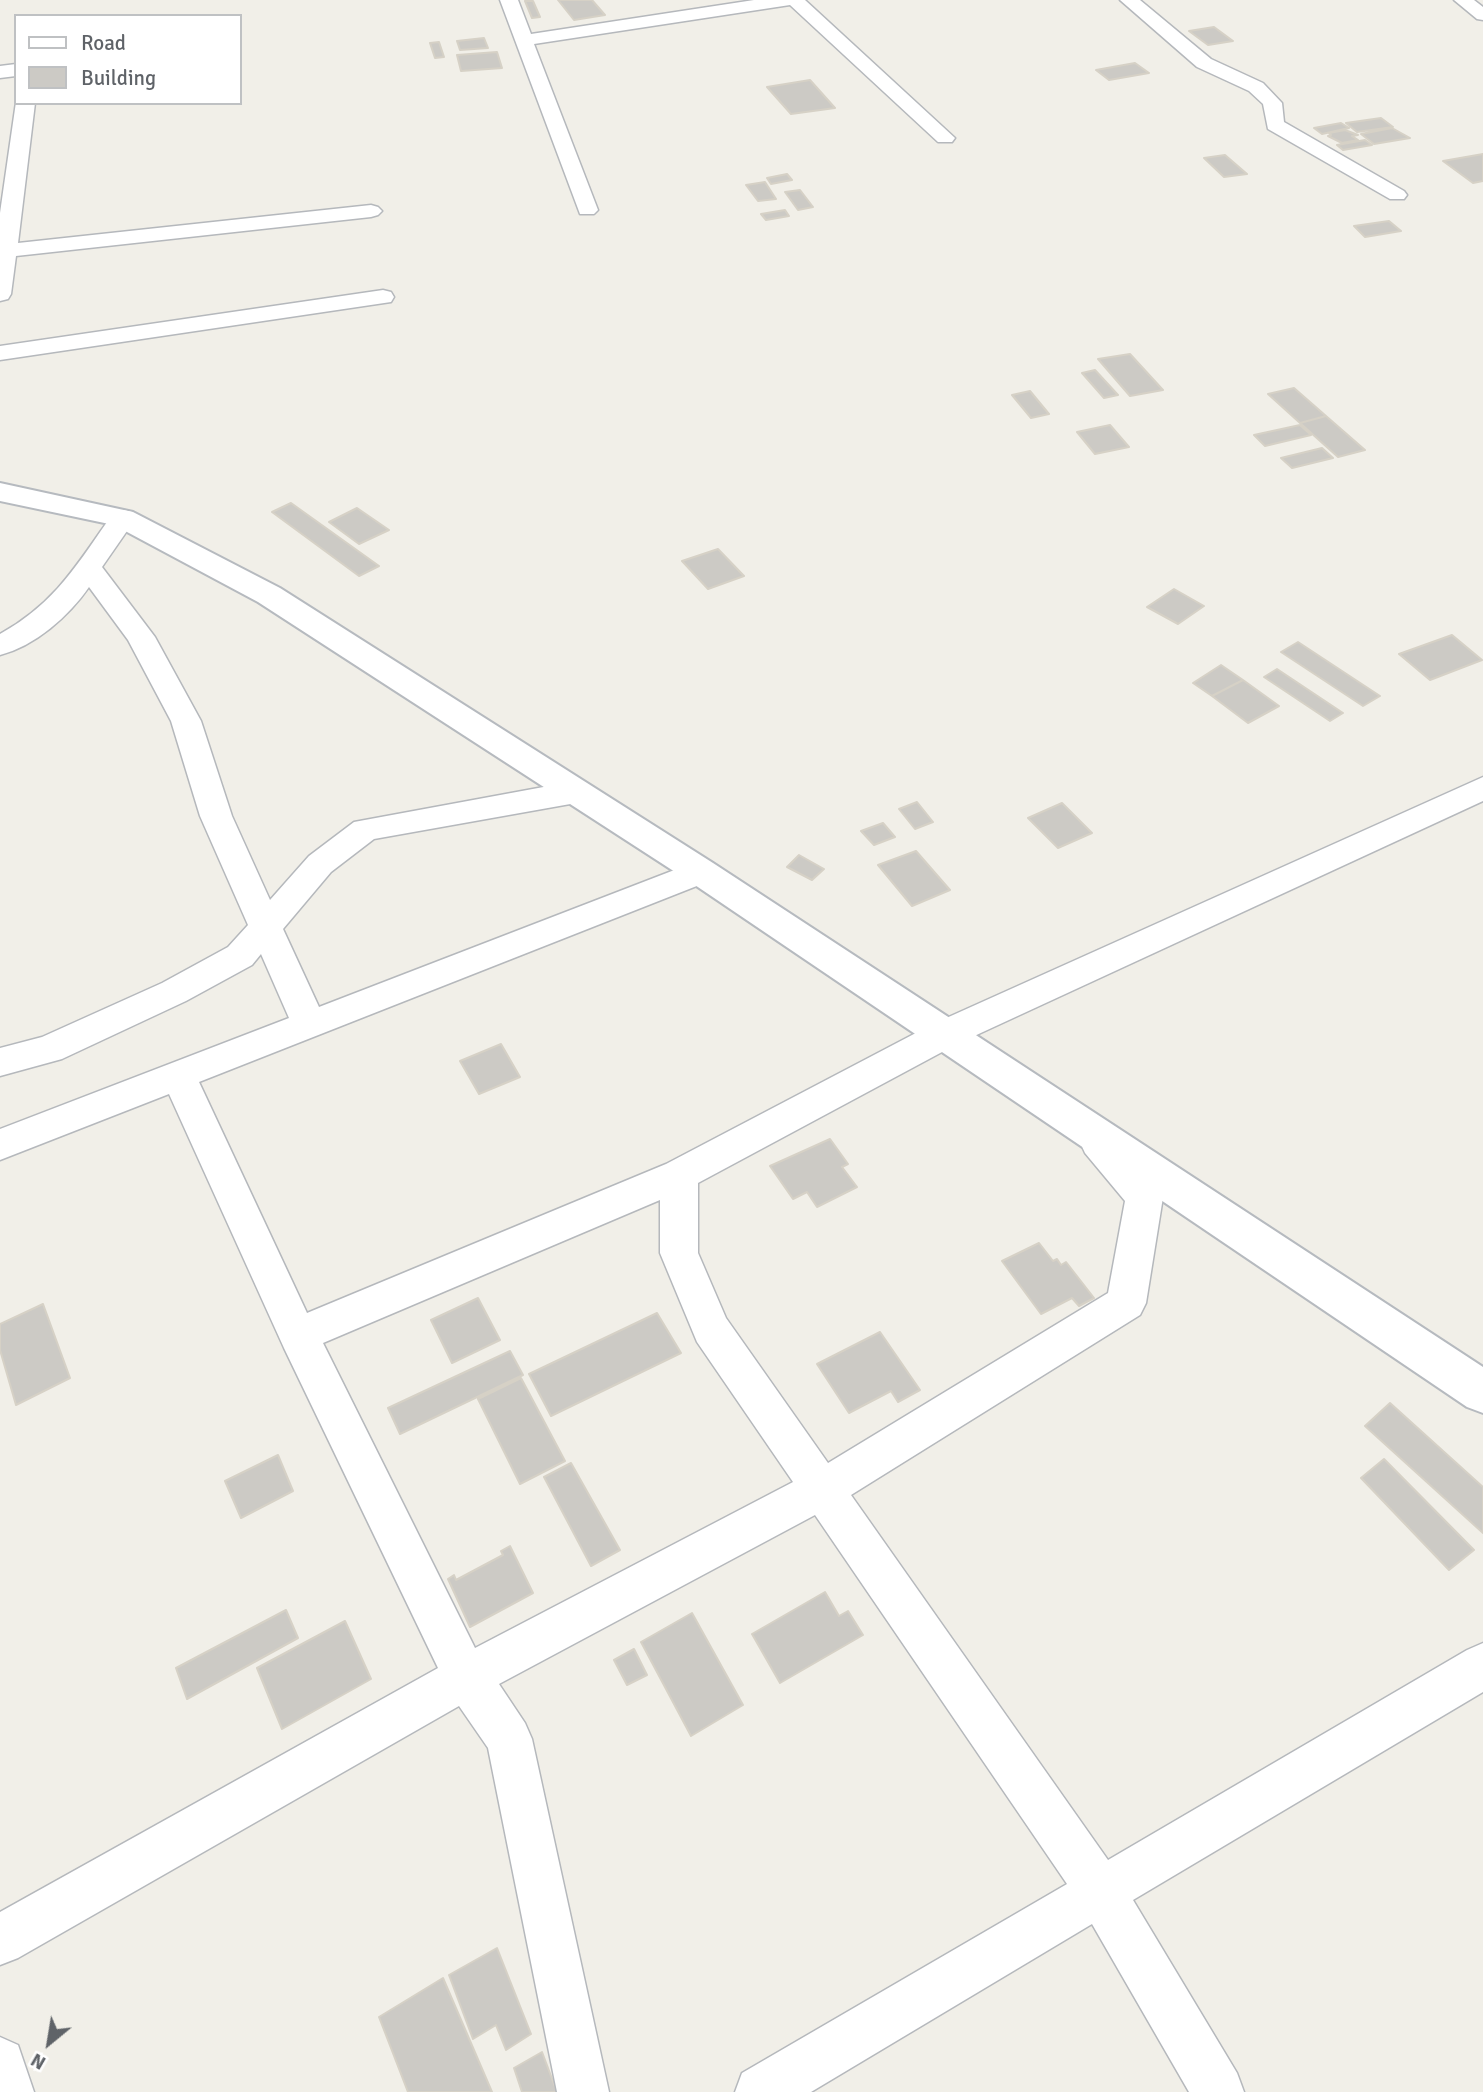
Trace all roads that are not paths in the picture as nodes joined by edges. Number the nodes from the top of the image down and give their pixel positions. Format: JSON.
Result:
{"nodes":[{"id":1,"x":509,"y":0,"type":"edge"},
{"id":2,"x":789,"y":0,"type":"edge"},
{"id":3,"x":794,"y":0,"type":"edge"},
{"id":4,"x":1129,"y":0,"type":"edge"},
{"id":5,"x":1463,"y":0,"type":"edge"},
{"id":6,"x":1483,"y":15,"type":"edge"},
{"id":7,"x":525,"y":40,"type":"junction"},
{"id":8,"x":25,"y":105,"type":"edge"},
{"id":9,"x":945,"y":138,"type":"dead end"},
{"id":10,"x":1397,"y":195,"type":"dead end"},
{"id":11,"x":586,"y":210,"type":"dead end"},
{"id":12,"x":371,"y":211,"type":"dead end"},
{"id":13,"x":3,"y":251,"type":"edge"},
{"id":14,"x":0,"y":294,"type":"edge"},
{"id":15,"x":383,"y":297,"type":"dead end"},
{"id":16,"x":0,"y":353,"type":"edge"},
{"id":17,"x":0,"y":492,"type":"edge"},
{"id":18,"x":123,"y":518,"type":"junction"},
{"id":19,"x":88,"y":567,"type":"junction"},
{"id":20,"x":0,"y":646,"type":"edge"},
{"id":21,"x":1483,"y":788,"type":"edge"},
{"id":22,"x":576,"y":792,"type":"junction"},
{"id":23,"x":701,"y":872,"type":"junction"},
{"id":24,"x":266,"y":925,"type":"junction"},
{"id":25,"x":310,"y":1026,"type":"junction"},
{"id":26,"x":945,"y":1034,"type":"junction"},
{"id":27,"x":0,"y":1062,"type":"edge"},
{"id":28,"x":178,"y":1077,"type":"junction"},
{"id":29,"x":1085,"y":1126,"type":"junction"},
{"id":30,"x":0,"y":1145,"type":"edge"},
{"id":31,"x":679,"y":1175,"type":"junction"},
{"id":32,"x":298,"y":1335,"type":"junction"},
{"id":33,"x":1483,"y":1392,"type":"edge"},
{"id":34,"x":822,"y":1489,"type":"junction"},
{"id":35,"x":466,"y":1677,"type":"junction"},
{"id":36,"x":1478,"y":1679,"type":"edge"},
{"id":37,"x":1100,"y":1890,"type":"junction"},
{"id":38,"x":0,"y":1940,"type":"edge"},
{"id":39,"x":0,"y":2063,"type":"edge"},
{"id":40,"x":8,"y":2092,"type":"edge"},
{"id":41,"x":583,"y":2092,"type":"edge"},
{"id":42,"x":761,"y":2092,"type":"edge"},
{"id":43,"x":1218,"y":2092,"type":"edge"}],
"edges":[{"from":1,"to":7,"type":"street"},
{"from":2,"to":7,"type":"street"},
{"from":3,"to":9,"type":"street"},
{"from":4,"to":10,"type":"street"},
{"from":5,"to":6,"type":"street"},
{"from":7,"to":11,"type":"street"},
{"from":8,"to":13,"type":"street"},
{"from":12,"to":13,"type":"street"},
{"from":13,"to":14,"type":"street"},
{"from":15,"to":16,"type":"street"},
{"from":17,"to":18,"type":"street"},
{"from":18,"to":19,"type":"street"},
{"from":18,"to":22,"type":"street"},
{"from":19,"to":20,"type":"street"},
{"from":19,"to":24,"type":"street"},
{"from":21,"to":26,"type":"street"},
{"from":22,"to":23,"type":"street"},
{"from":22,"to":24,"type":"street"},
{"from":23,"to":25,"type":"street"},
{"from":23,"to":26,"type":"street"},
{"from":24,"to":25,"type":"street"},
{"from":24,"to":27,"type":"street"},
{"from":25,"to":28,"type":"street"},
{"from":26,"to":29,"type":"street"},
{"from":26,"to":31,"type":"street"},
{"from":28,"to":30,"type":"street"},
{"from":28,"to":32,"type":"street"},
{"from":29,"to":33,"type":"street"},
{"from":29,"to":34,"type":"street"},
{"from":31,"to":32,"type":"street"},
{"from":31,"to":34,"type":"street"},
{"from":32,"to":35,"type":"street"},
{"from":34,"to":35,"type":"street"},
{"from":34,"to":37,"type":"street"},
{"from":35,"to":38,"type":"street"},
{"from":35,"to":41,"type":"street"},
{"from":36,"to":37,"type":"street"},
{"from":37,"to":42,"type":"street"},
{"from":37,"to":43,"type":"street"},
{"from":39,"to":40,"type":"street"}]}
